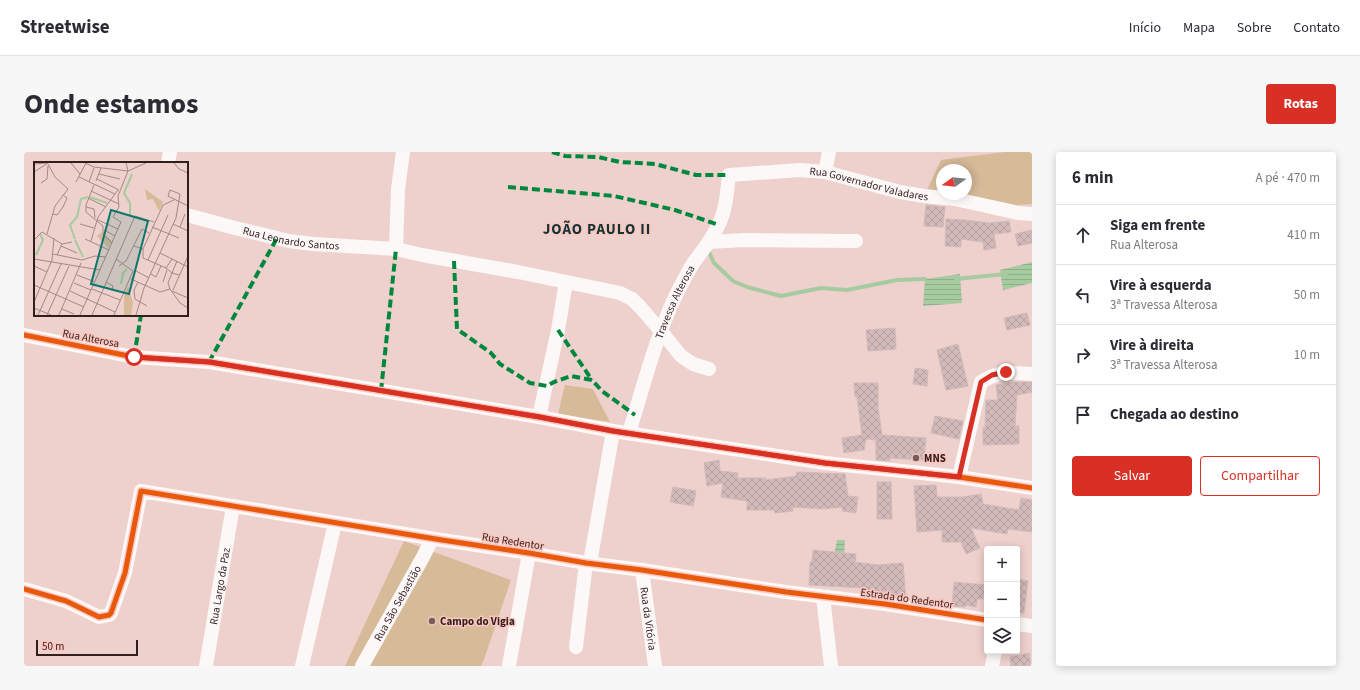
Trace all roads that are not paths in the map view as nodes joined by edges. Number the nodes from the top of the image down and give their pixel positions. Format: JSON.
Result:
{"nodes":[{"id":1,"x":170,"y":152,"type":"edge"},
{"id":2,"x":403,"y":152,"type":"edge"},
{"id":3,"x":829,"y":152,"type":"edge"},
{"id":4,"x":168,"y":162,"type":"edge"},
{"id":5,"x":825,"y":172,"type":"junction"},
{"id":6,"x":729,"y":175,"type":"joint"},
{"id":7,"x":1032,"y":214,"type":"edge"},
{"id":8,"x":188,"y":215,"type":"edge"},
{"id":9,"x":856,"y":241,"type":"dead end"},
{"id":10,"x":709,"y":242,"type":"junction"},
{"id":11,"x":396,"y":249,"type":"junction"},
{"id":12,"x":566,"y":282,"type":"junction"},
{"id":13,"x":661,"y":331,"type":"junction"},
{"id":14,"x":24,"y":335,"type":"edge"},
{"id":15,"x":709,"y":369,"type":"dead end"},
{"id":16,"x":1032,"y":374,"type":"edge"},
{"id":17,"x":540,"y":417,"type":"junction"},
{"id":18,"x":613,"y":431,"type":"junction"},
{"id":19,"x":629,"y":433,"type":"junction"},
{"id":20,"x":959,"y":477,"type":"junction"},
{"id":21,"x":1032,"y":488,"type":"edge"},
{"id":22,"x":232,"y":506,"type":"junction"},
{"id":23,"x":336,"y":523,"type":"junction"},
{"id":24,"x":432,"y":539,"type":"junction"},
{"id":25,"x":529,"y":553,"type":"junction"},
{"id":26,"x":588,"y":563,"type":"junction"},
{"id":27,"x":642,"y":570,"type":"junction"},
{"id":28,"x":25,"y":591,"type":"edge"},
{"id":29,"x":823,"y":597,"type":"junction"},
{"id":30,"x":984,"y":620,"type":"edge"},
{"id":31,"x":1020,"y":624,"type":"edge"},
{"id":32,"x":1032,"y":626,"type":"edge"},
{"id":33,"x":576,"y":647,"type":"dead end"},
{"id":34,"x":994,"y":654,"type":"edge"},
{"id":35,"x":206,"y":666,"type":"edge"},
{"id":36,"x":302,"y":666,"type":"edge"},
{"id":37,"x":362,"y":666,"type":"edge"},
{"id":38,"x":510,"y":666,"type":"edge"},
{"id":39,"x":654,"y":666,"type":"edge"},
{"id":40,"x":831,"y":666,"type":"edge"},
{"id":41,"x":992,"y":666,"type":"edge"}],
"edges":[{"from":1,"to":4,"type":"street"},
{"from":2,"to":11,"type":"street"},
{"from":3,"to":5,"type":"street"},
{"from":5,"to":6,"type":"street","name":"Rua Governador Valadares"},
{"from":5,"to":7,"type":"street","name":"Rua Governador Valadares"},
{"from":6,"to":10,"type":"street","name":"Travessa Alterosa"},
{"from":8,"to":11,"type":"street","name":"Rua Leonardo Santos"},
{"from":9,"to":10,"type":"street"},
{"from":10,"to":13,"type":"street","name":"Travessa Alterosa"},
{"from":11,"to":12,"type":"street","name":"Rua Leonardo Santos"},
{"from":12,"to":13,"type":"street","name":"Rua Leonardo Santos"},
{"from":12,"to":17,"type":"street"},
{"from":13,"to":15,"type":"street","name":"Rua Leonardo Santos"},
{"from":13,"to":19,"type":"street","name":"Travessa Alterosa"},
{"from":14,"to":17,"type":"street","name":"Rua Alterosa"},
{"from":16,"to":20,"type":"street"},
{"from":17,"to":18,"type":"street","name":"Rua Alterosa"},
{"from":18,"to":19,"type":"street","name":"Rua Alterosa"},
{"from":18,"to":26,"type":"street"},
{"from":19,"to":20,"type":"street","name":"Rua Alterosa"},
{"from":20,"to":21,"type":"street","name":"Rua Alterosa"},
{"from":22,"to":23,"type":"street","name":"Rua Redentor"},
{"from":22,"to":28,"type":"street","name":"Rua Redentor"},
{"from":22,"to":35,"type":"street","name":"Rua Largo da Paz"},
{"from":23,"to":24,"type":"street","name":"Rua Redentor"},
{"from":23,"to":36,"type":"street"},
{"from":24,"to":25,"type":"street","name":"Rua Redentor"},
{"from":24,"to":37,"type":"street","name":"Rua São Sebastião"},
{"from":25,"to":26,"type":"street","name":"Rua Redentor"},
{"from":25,"to":38,"type":"street"},
{"from":26,"to":27,"type":"street","name":"Rua Redentor"},
{"from":26,"to":33,"type":"street"},
{"from":27,"to":29,"type":"street","name":"Rua Redentor"},
{"from":27,"to":39,"type":"street","name":"Rua da Vitória"},
{"from":29,"to":30,"type":"street","name":"Estrada do Redentor"},
{"from":29,"to":40,"type":"street"},
{"from":31,"to":32,"type":"street"},
{"from":34,"to":41,"type":"street"}]}
